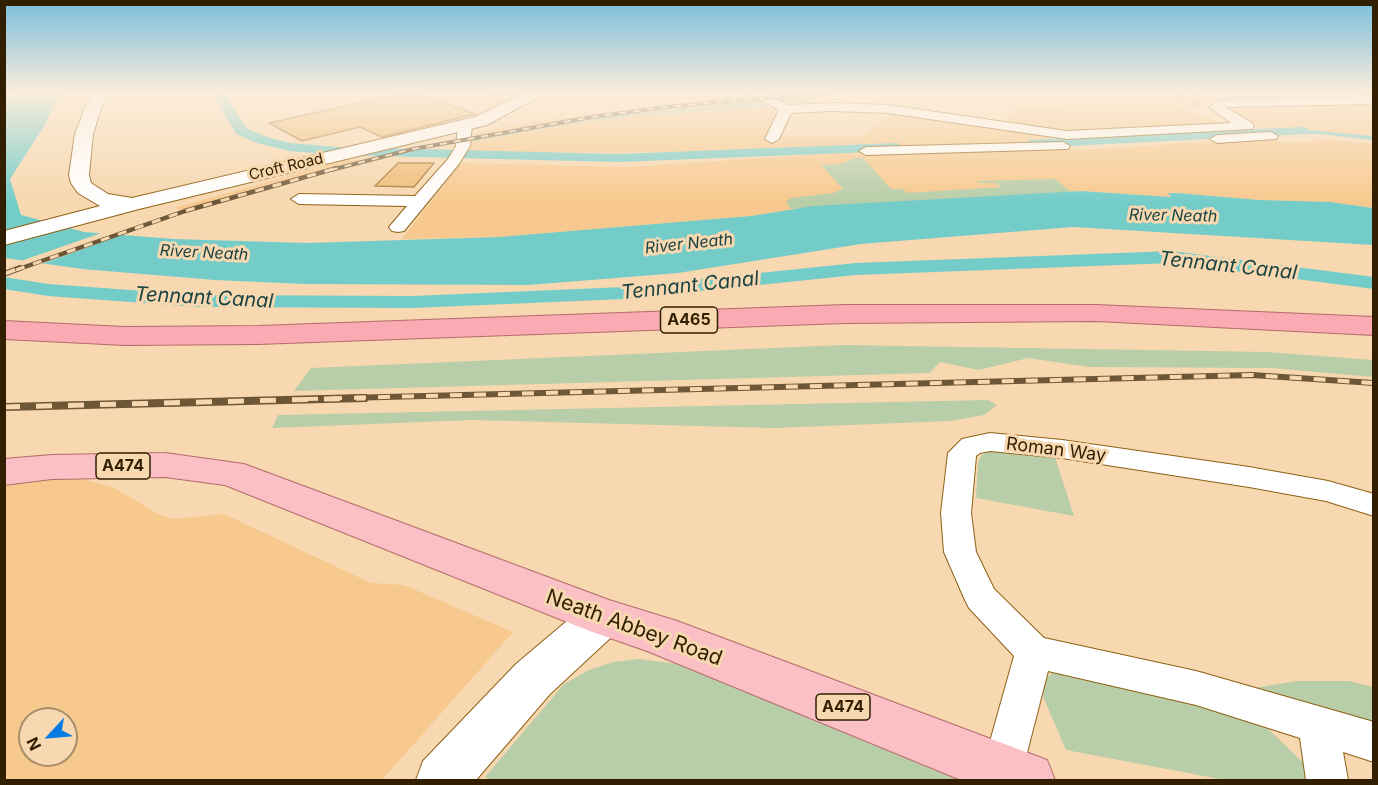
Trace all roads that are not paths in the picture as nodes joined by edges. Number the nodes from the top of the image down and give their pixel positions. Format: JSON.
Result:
{"nodes":[{"id":1,"x":86,"y":129,"type":"edge"},
{"id":2,"x":449,"y":129,"type":"edge"},
{"id":3,"x":464,"y":129,"type":"edge"},
{"id":4,"x":777,"y":129,"type":"edge"},
{"id":5,"x":1023,"y":129,"type":"edge"},
{"id":6,"x":1200,"y":129,"type":"edge"},
{"id":7,"x":1254,"y":129,"type":"edge"},
{"id":8,"x":772,"y":139,"type":"dead end"},
{"id":9,"x":866,"y":151,"type":"dead end"},
{"id":10,"x":299,"y":199,"type":"dead end"},
{"id":11,"x":102,"y":200,"type":"junction"},
{"id":12,"x":420,"y":201,"type":"junction"},
{"id":13,"x":134,"y":204,"type":"junction"},
{"id":14,"x":70,"y":221,"type":"junction"},
{"id":15,"x":398,"y":227,"type":"dead end"},
{"id":16,"x":4,"y":238,"type":"edge"},
{"id":17,"x":1374,"y":326,"type":"edge"},
{"id":18,"x":4,"y":330,"type":"edge"},
{"id":19,"x":1374,"y":342,"type":"edge"},
{"id":20,"x":4,"y":350,"type":"edge"},
{"id":21,"x":4,"y":472,"type":"edge"},
{"id":22,"x":1374,"y":505,"type":"edge"},
{"id":23,"x":603,"y":617,"type":"junction"},
{"id":24,"x":1034,"y":652,"type":"junction"},
{"id":25,"x":1318,"y":725,"type":"junction"},
{"id":26,"x":1374,"y":742,"type":"edge"},
{"id":27,"x":1015,"y":775,"type":"edge"},
{"id":28,"x":442,"y":780,"type":"edge"},
{"id":29,"x":1327,"y":780,"type":"edge"}],
"edges":[{"from":1,"to":11,"type":"main road"},
{"from":2,"to":13,"type":"main road","name":"Croft Road"},
{"from":3,"to":12,"type":"street"},
{"from":4,"to":8,"type":"street"},
{"from":5,"to":6,"type":"street"},
{"from":7,"to":9,"type":"street"},
{"from":10,"to":12,"type":"street"},
{"from":11,"to":13,"type":"main road"},
{"from":11,"to":14,"type":"main road"},
{"from":12,"to":15,"type":"street"},
{"from":13,"to":14,"type":"main road","name":"Croft Road"},
{"from":14,"to":16,"type":"main road","name":"Croft Road"},
{"from":17,"to":18,"type":"highway","number":"A465"},
{"from":19,"to":20,"type":"highway","number":"A465"},
{"from":21,"to":23,"type":"main road","name":"Neath Abbey Road","number":"A474"},
{"from":22,"to":24,"type":"street","name":"Roman Way"},
{"from":23,"to":27,"type":"main road","name":"Neath Abbey Road","number":"A474"},
{"from":23,"to":28,"type":"street"},
{"from":24,"to":25,"type":"street"},
{"from":24,"to":27,"type":"street"},
{"from":25,"to":26,"type":"street"},
{"from":25,"to":29,"type":"street"}]}
